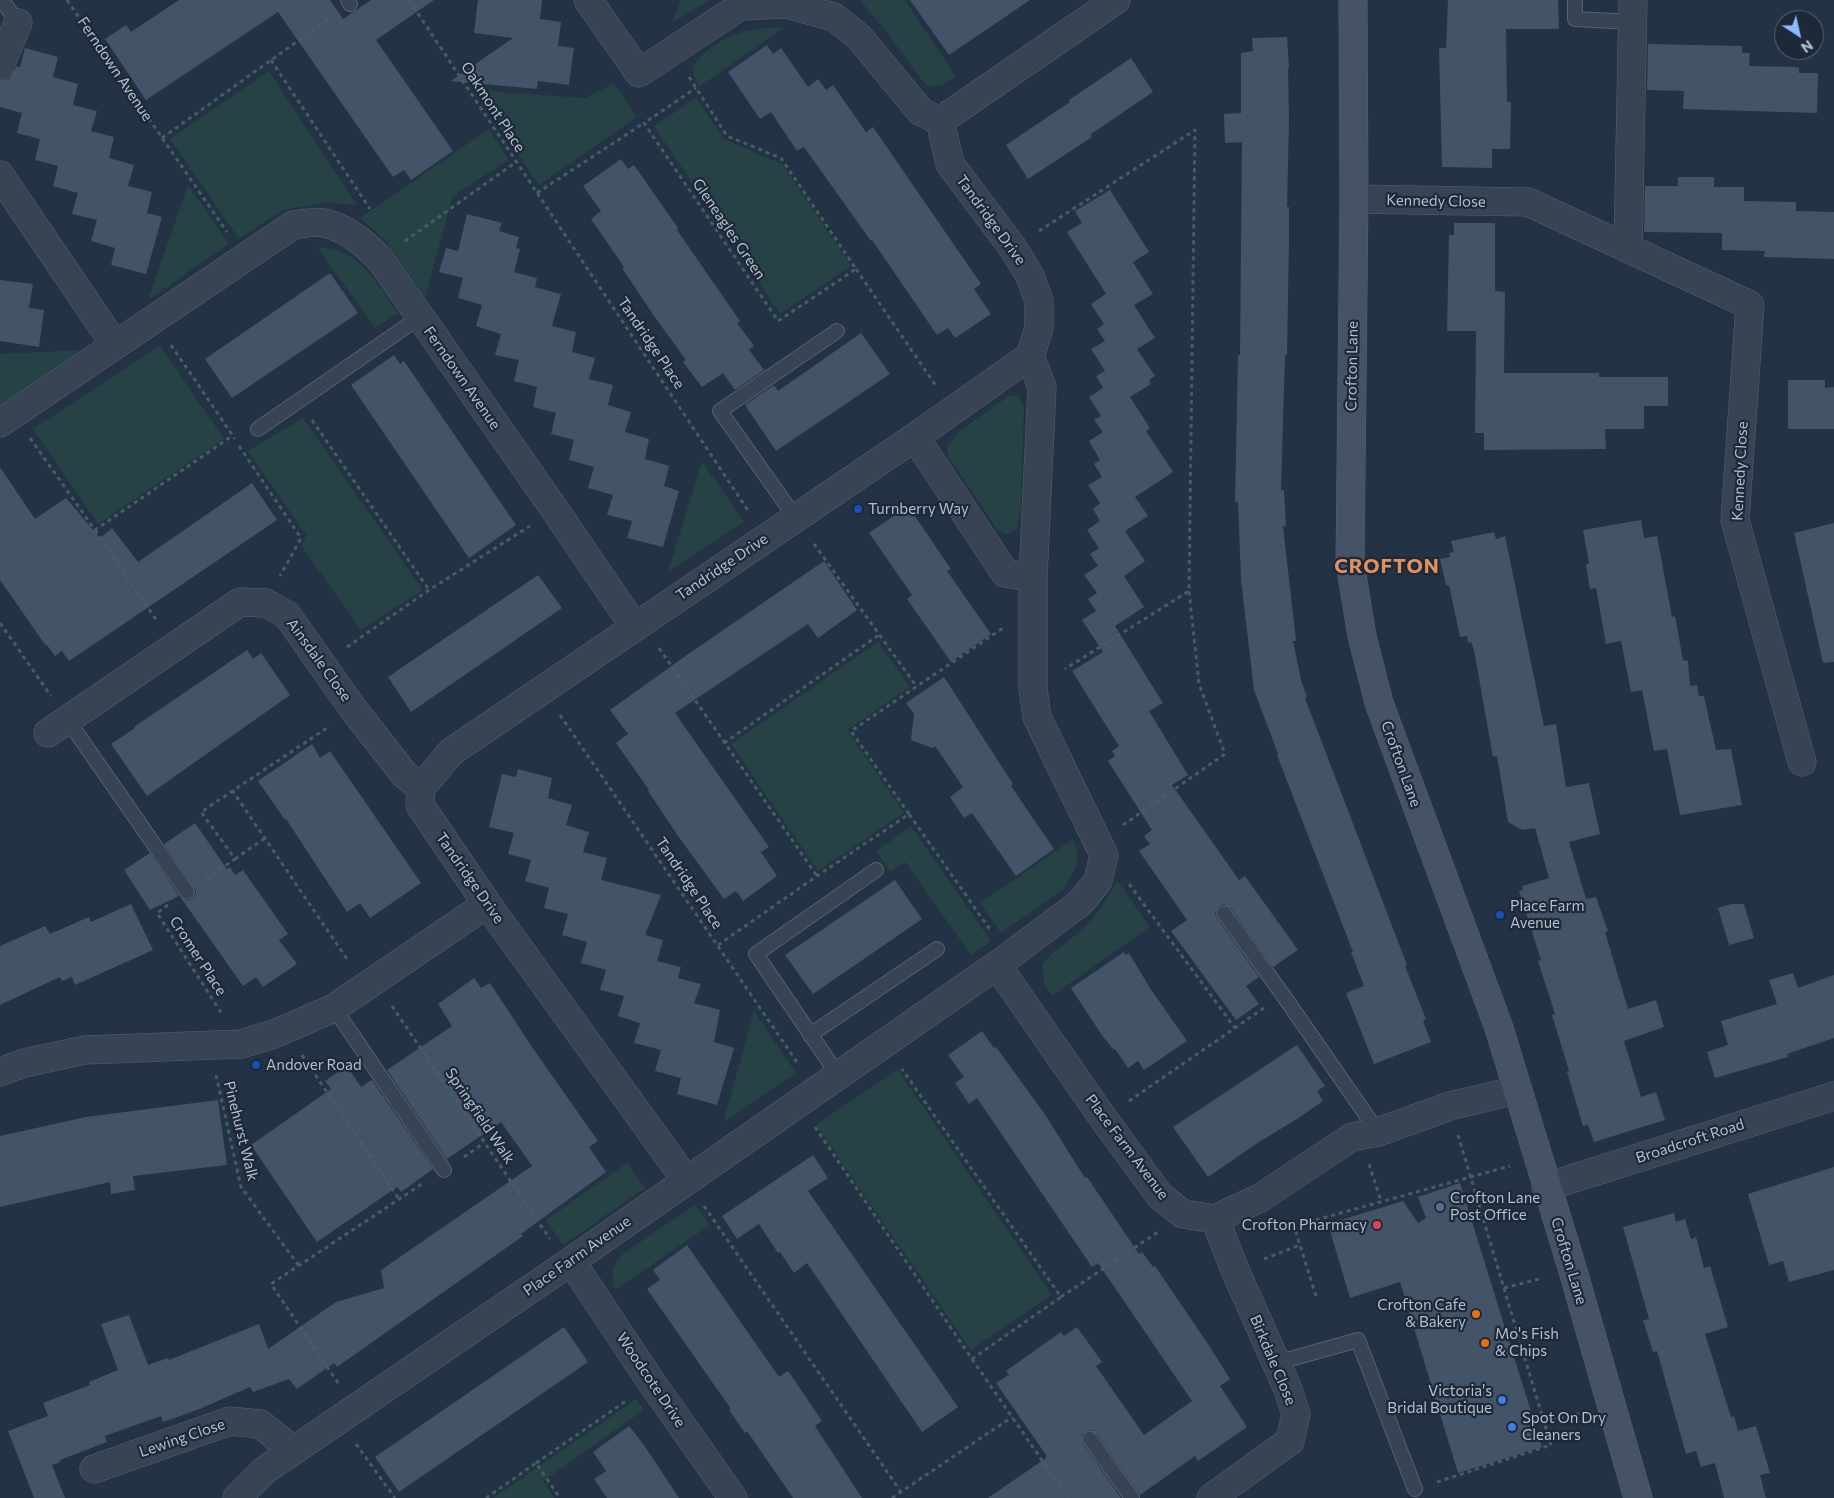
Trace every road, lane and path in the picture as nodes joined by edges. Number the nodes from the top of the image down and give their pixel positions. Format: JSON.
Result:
{"nodes":[{"id":1,"x":2,"y":0,"type":"edge"},
{"id":2,"x":67,"y":0,"type":"edge"},
{"id":3,"x":409,"y":0,"type":"edge"},
{"id":4,"x":588,"y":0,"type":"edge"},
{"id":5,"x":1353,"y":0,"type":"edge"},
{"id":6,"x":1575,"y":0,"type":"edge"},
{"id":7,"x":349,"y":2,"type":"edge"},
{"id":8,"x":1107,"y":2,"type":"edge"},
{"id":9,"x":835,"y":9,"type":"edge"},
{"id":10,"x":1633,"y":11,"type":"edge"},
{"id":11,"x":18,"y":24,"type":"joint"},
{"id":12,"x":672,"y":51,"type":"junction"},
{"id":13,"x":271,"y":60,"type":"junction"},
{"id":14,"x":0,"y":66,"type":"edge"},
{"id":15,"x":696,"y":88,"type":"junction"},
{"id":16,"x":940,"y":121,"type":"junction"},
{"id":17,"x":644,"y":123,"type":"junction"},
{"id":18,"x":162,"y":138,"type":"junction"},
{"id":19,"x":516,"y":162,"type":"junction"},
{"id":20,"x":0,"y":175,"type":"edge"},
{"id":21,"x":537,"y":193,"type":"junction"},
{"id":22,"x":1354,"y":199,"type":"junction"},
{"id":23,"x":374,"y":215,"type":"dead end"},
{"id":24,"x":1013,"y":248,"type":"junction"},
{"id":25,"x":1628,"y":249,"type":"junction"},
{"id":26,"x":244,"y":258,"type":"junction"},
{"id":27,"x":380,"y":260,"type":"junction"},
{"id":28,"x":856,"y":269,"type":"junction"},
{"id":29,"x":420,"y":317,"type":"junction"},
{"id":30,"x":154,"y":320,"type":"junction"},
{"id":31,"x":837,"y":331,"type":"dead end"},
{"id":32,"x":115,"y":345,"type":"junction"},
{"id":33,"x":1030,"y":356,"type":"junction"},
{"id":34,"x":298,"y":400,"type":"junction"},
{"id":35,"x":952,"y":409,"type":"junction"},
{"id":36,"x":7,"y":418,"type":"edge"},
{"id":37,"x":258,"y":429,"type":"dead end"},
{"id":38,"x":232,"y":436,"type":"junction"},
{"id":39,"x":914,"y":436,"type":"junction"},
{"id":40,"x":555,"y":510,"type":"junction"},
{"id":41,"x":795,"y":517,"type":"junction"},
{"id":42,"x":95,"y":530,"type":"junction"},
{"id":43,"x":766,"y":537,"type":"junction"},
{"id":44,"x":1033,"y":578,"type":"junction"},
{"id":45,"x":429,"y":590,"type":"junction"},
{"id":46,"x":1189,"y":591,"type":"junction"},
{"id":47,"x":266,"y":603,"type":"junction"},
{"id":48,"x":1034,"y":607,"type":"junction"},
{"id":49,"x":0,"y":622,"type":"edge"},
{"id":50,"x":637,"y":624,"type":"junction"},
{"id":51,"x":879,"y":635,"type":"junction"},
{"id":52,"x":174,"y":646,"type":"junction"},
{"id":53,"x":322,"y":664,"type":"junction"},
{"id":54,"x":917,"y":687,"type":"junction"},
{"id":55,"x":543,"y":689,"type":"junction"},
{"id":56,"x":1033,"y":689,"type":"junction"},
{"id":57,"x":354,"y":710,"type":"junction"},
{"id":58,"x":57,"y":726,"type":"junction"},
{"id":59,"x":724,"y":743,"type":"junction"},
{"id":60,"x":1802,"y":762,"type":"dead end"},
{"id":61,"x":421,"y":788,"type":"junction"},
{"id":62,"x":232,"y":790,"type":"junction"},
{"id":63,"x":909,"y":814,"type":"dead end"},
{"id":64,"x":265,"y":838,"type":"junction"},
{"id":65,"x":1100,"y":854,"type":"junction"},
{"id":66,"x":234,"y":859,"type":"junction"},
{"id":67,"x":876,"y":870,"type":"dead end"},
{"id":68,"x":817,"y":876,"type":"dead end"},
{"id":69,"x":187,"y":892,"type":"junction"},
{"id":70,"x":487,"y":904,"type":"junction"},
{"id":71,"x":1224,"y":913,"type":"dead end"},
{"id":72,"x":937,"y":949,"type":"dead end"},
{"id":73,"x":997,"y":965,"type":"junction"},
{"id":74,"x":371,"y":983,"type":"junction"},
{"id":75,"x":1284,"y":995,"type":"junction"},
{"id":76,"x":334,"y":1008,"type":"junction"},
{"id":77,"x":1235,"y":1028,"type":"junction"},
{"id":78,"x":284,"y":1030,"type":"junction"},
{"id":79,"x":810,"y":1035,"type":"junction"},
{"id":80,"x":241,"y":1044,"type":"junction"},
{"id":81,"x":885,"y":1044,"type":"junction"},
{"id":82,"x":209,"y":1045,"type":"junction"},
{"id":83,"x":0,"y":1072,"type":"edge"},
{"id":84,"x":838,"y":1075,"type":"junction"},
{"id":85,"x":1516,"y":1090,"type":"junction"},
{"id":86,"x":1834,"y":1096,"type":"edge"},
{"id":87,"x":807,"y":1097,"type":"junction"},
{"id":88,"x":1450,"y":1106,"type":"junction"},
{"id":89,"x":1103,"y":1118,"type":"junction"},
{"id":90,"x":1369,"y":1133,"type":"junction"},
{"id":91,"x":484,"y":1143,"type":"junction"},
{"id":92,"x":1540,"y":1158,"type":"junction"},
{"id":93,"x":444,"y":1170,"type":"junction"},
{"id":94,"x":1470,"y":1176,"type":"junction"},
{"id":95,"x":686,"y":1180,"type":"junction"},
{"id":96,"x":1546,"y":1187,"type":"junction"},
{"id":97,"x":399,"y":1199,"type":"junction"},
{"id":98,"x":1381,"y":1201,"type":"junction"},
{"id":99,"x":1184,"y":1214,"type":"junction"},
{"id":100,"x":1215,"y":1219,"type":"junction"},
{"id":101,"x":1300,"y":1245,"type":"junction"},
{"id":102,"x":569,"y":1263,"type":"junction"},
{"id":103,"x":299,"y":1266,"type":"junction"},
{"id":104,"x":1235,"y":1270,"type":"junction"},
{"id":105,"x":1573,"y":1271,"type":"junction"},
{"id":106,"x":1504,"y":1288,"type":"junction"},
{"id":107,"x":1316,"y":1296,"type":"dead end"},
{"id":108,"x":1061,"y":1298,"type":"junction"},
{"id":109,"x":972,"y":1358,"type":"junction"},
{"id":110,"x":1276,"y":1363,"type":"junction"},
{"id":111,"x":652,"y":1383,"type":"junction"},
{"id":112,"x":1612,"y":1406,"type":"junction"},
{"id":113,"x":347,"y":1414,"type":"junction"},
{"id":114,"x":1012,"y":1417,"type":"junction"},
{"id":115,"x":1544,"y":1422,"type":"junction"},
{"id":116,"x":1090,"y":1439,"type":"dead end"},
{"id":117,"x":294,"y":1450,"type":"junction"},
{"id":118,"x":536,"y":1463,"type":"junction"},
{"id":119,"x":94,"y":1469,"type":"dead end"},
{"id":120,"x":1416,"y":1489,"type":"joint"},
{"id":121,"x":901,"y":1492,"type":"junction"},
{"id":122,"x":236,"y":1498,"type":"edge"},
{"id":123,"x":396,"y":1498,"type":"edge"},
{"id":124,"x":486,"y":1498,"type":"edge"},
{"id":125,"x":560,"y":1498,"type":"edge"},
{"id":126,"x":733,"y":1498,"type":"edge"},
{"id":127,"x":892,"y":1498,"type":"edge"},
{"id":128,"x":1068,"y":1498,"type":"edge"},
{"id":129,"x":1132,"y":1498,"type":"edge"},
{"id":130,"x":1211,"y":1498,"type":"edge"},
{"id":131,"x":1638,"y":1498,"type":"edge"}],
"edges":[{"from":1,"to":11,"type":"lane"},
{"from":2,"to":18,"type":"path","name":"Ferndown Avenue"},
{"from":3,"to":19,"type":"path","name":"Oakmont Place"},
{"from":4,"to":12,"type":"street"},
{"from":5,"to":22,"type":"street","name":"Crofton Lane"},
{"from":6,"to":10,"type":"lane"},
{"from":7,"to":13,"type":"path","name":"Ferndown Avenue"},
{"from":8,"to":16,"type":"street"},
{"from":9,"to":12,"type":"street"},
{"from":9,"to":16,"type":"street"},
{"from":10,"to":25,"type":"street"},
{"from":11,"to":14,"type":"street"},
{"from":12,"to":15,"type":"path"},
{"from":13,"to":18,"type":"path","name":"Ferndown Avenue"},
{"from":13,"to":23,"type":"path"},
{"from":15,"to":17,"type":"path"},
{"from":15,"to":28,"type":"path"},
{"from":16,"to":24,"type":"street","name":"Tandridge Drive"},
{"from":17,"to":21,"type":"path"},
{"from":17,"to":28,"type":"path","name":"Gleneagles Green"},
{"from":18,"to":26,"type":"path","name":"Ferndown Avenue"},
{"from":19,"to":21,"type":"path","name":"Tandridge Place"},
{"from":19,"to":27,"type":"path","name":"Oakmont Place"},
{"from":20,"to":32,"type":"street"},
{"from":21,"to":43,"type":"path","name":"Tandridge Place"},
{"from":22,"to":25,"type":"street","name":"Kennedy Close"},
{"from":22,"to":85,"type":"street","name":"Crofton Lane"},
{"from":24,"to":33,"type":"street","name":"Tandridge Drive"},
{"from":24,"to":46,"type":"path"},
{"from":25,"to":60,"type":"street","name":"Kennedy Close"},
{"from":26,"to":27,"type":"street","name":"Ferndown Avenue"},
{"from":26,"to":30,"type":"street","name":"Ferndown Avenue"},
{"from":27,"to":29,"type":"street","name":"Ferndown Avenue"},
{"from":28,"to":35,"type":"path"},
{"from":29,"to":34,"type":"lane"},
{"from":29,"to":40,"type":"street","name":"Ferndown Avenue"},
{"from":30,"to":32,"type":"street","name":"Ferndown Avenue"},
{"from":30,"to":38,"type":"path"},
{"from":31,"to":41,"type":"lane"},
{"from":32,"to":36,"type":"street","name":"Ferndown Avenue"},
{"from":33,"to":35,"type":"street","name":"Tandridge Drive"},
{"from":33,"to":44,"type":"street"},
{"from":34,"to":37,"type":"lane"},
{"from":34,"to":45,"type":"path"},
{"from":35,"to":39,"type":"street","name":"Tandridge Drive"},
{"from":36,"to":42,"type":"path"},
{"from":38,"to":42,"type":"path"},
{"from":38,"to":47,"type":"path"},
{"from":39,"to":41,"type":"street","name":"Tandridge Drive"},
{"from":39,"to":44,"type":"street"},
{"from":40,"to":45,"type":"path"},
{"from":40,"to":50,"type":"street","name":"Ferndown Avenue"},
{"from":41,"to":43,"type":"street","name":"Tandridge Drive"},
{"from":41,"to":51,"type":"path"},
{"from":42,"to":52,"type":"path"},
{"from":43,"to":50,"type":"street","name":"Tandridge Drive"},
{"from":44,"to":48,"type":"street"},
{"from":45,"to":53,"type":"path"},
{"from":46,"to":56,"type":"path"},
{"from":46,"to":65,"type":"path"},
{"from":47,"to":52,"type":"street","name":"Ainsdale Close"},
{"from":47,"to":53,"type":"street","name":"Ainsdale Close"},
{"from":48,"to":54,"type":"path"},
{"from":48,"to":56,"type":"street"},
{"from":49,"to":58,"type":"path"},
{"from":50,"to":55,"type":"street","name":"Tandridge Drive"},
{"from":50,"to":59,"type":"path"},
{"from":51,"to":54,"type":"path"},
{"from":51,"to":59,"type":"path"},
{"from":52,"to":58,"type":"street","name":"Ainsdale Close"},
{"from":53,"to":57,"type":"street","name":"Ainsdale Close"},
{"from":54,"to":63,"type":"path"},
{"from":55,"to":61,"type":"street","name":"Tandridge Drive"},
{"from":55,"to":87,"type":"path","name":"Tandridge Place"},
{"from":56,"to":65,"type":"street"},
{"from":57,"to":61,"type":"street","name":"Ainsdale Close"},
{"from":57,"to":62,"type":"path"},
{"from":58,"to":69,"type":"lane"},
{"from":59,"to":68,"type":"path"},
{"from":61,"to":70,"type":"street","name":"Tandridge Drive"},
{"from":62,"to":64,"type":"path"},
{"from":62,"to":66,"type":"path"},
{"from":64,"to":66,"type":"path","name":"Cromer Place"},
{"from":64,"to":74,"type":"path"},
{"from":65,"to":73,"type":"street"},
{"from":65,"to":77,"type":"path"},
{"from":66,"to":69,"type":"path","name":"Cromer Place"},
{"from":67,"to":79,"type":"lane"},
{"from":69,"to":80,"type":"path","name":"Cromer Place"},
{"from":70,"to":74,"type":"street"},
{"from":70,"to":95,"type":"street","name":"Tandridge Drive"},
{"from":71,"to":75,"type":"lane"},
{"from":72,"to":79,"type":"lane"},
{"from":73,"to":81,"type":"street","name":"Place Farm Avenue"},
{"from":73,"to":89,"type":"street","name":"Place Farm Avenue"},
{"from":74,"to":76,"type":"street"},
{"from":74,"to":91,"type":"path","name":"Springfield Walk"},
{"from":75,"to":77,"type":"path"},
{"from":75,"to":90,"type":"lane"},
{"from":76,"to":78,"type":"street"},
{"from":76,"to":93,"type":"lane"},
{"from":77,"to":89,"type":"path"},
{"from":78,"to":80,"type":"street"},
{"from":78,"to":97,"type":"path"},
{"from":79,"to":84,"type":"lane"},
{"from":80,"to":82,"type":"street"},
{"from":81,"to":84,"type":"street","name":"Place Farm Avenue"},
{"from":81,"to":108,"type":"path"},
{"from":82,"to":83,"type":"street"},
{"from":82,"to":103,"type":"path","name":"Pinehurst Walk"},
{"from":84,"to":87,"type":"street","name":"Place Farm Avenue"},
{"from":85,"to":88,"type":"street"},
{"from":85,"to":92,"type":"street","name":"Crofton Lane"},
{"from":86,"to":96,"type":"street","name":"Broadcroft Road"},
{"from":87,"to":95,"type":"street","name":"Place Farm Avenue"},
{"from":87,"to":109,"type":"path"},
{"from":88,"to":90,"type":"street"},
{"from":88,"to":94,"type":"path"},
{"from":89,"to":99,"type":"street","name":"Place Farm Avenue"},
{"from":90,"to":98,"type":"path"},
{"from":90,"to":100,"type":"street"},
{"from":91,"to":93,"type":"path"},
{"from":91,"to":102,"type":"path","name":"Springfield Walk"},
{"from":92,"to":94,"type":"path"},
{"from":92,"to":96,"type":"street","name":"Crofton Lane"},
{"from":93,"to":97,"type":"path"},
{"from":94,"to":98,"type":"path"},
{"from":94,"to":106,"type":"path"},
{"from":95,"to":102,"type":"street","name":"Place Farm Avenue"},
{"from":95,"to":121,"type":"path"},
{"from":96,"to":105,"type":"street","name":"Crofton Lane"},
{"from":97,"to":103,"type":"path"},
{"from":98,"to":101,"type":"path"},
{"from":99,"to":100,"type":"street","name":"Place Farm Avenue"},
{"from":99,"to":108,"type":"path"},
{"from":100,"to":104,"type":"street","name":"Birkdale Close"},
{"from":101,"to":104,"type":"path"},
{"from":101,"to":107,"type":"path"},
{"from":102,"to":111,"type":"street","name":"Woodcote Drive"},
{"from":102,"to":113,"type":"street","name":"Place Farm Avenue"},
{"from":103,"to":113,"type":"path"},
{"from":104,"to":110,"type":"street","name":"Birkdale Close"},
{"from":105,"to":106,"type":"path"},
{"from":105,"to":112,"type":"street","name":"Crofton Lane"},
{"from":106,"to":115,"type":"path"},
{"from":108,"to":109,"type":"path"},
{"from":109,"to":114,"type":"path"},
{"from":110,"to":120,"type":"lane"},
{"from":110,"to":130,"type":"street","name":"Birkdale Close"},
{"from":111,"to":118,"type":"path"},
{"from":111,"to":126,"type":"street","name":"Woodcote Drive"},
{"from":112,"to":115,"type":"path"},
{"from":112,"to":131,"type":"street","name":"Crofton Lane"},
{"from":113,"to":117,"type":"street","name":"Place Farm Avenue"},
{"from":113,"to":123,"type":"path"},
{"from":114,"to":121,"type":"path"},
{"from":114,"to":128,"type":"path"},
{"from":115,"to":120,"type":"path"},
{"from":116,"to":129,"type":"lane"},
{"from":117,"to":119,"type":"street","name":"Lewing Close"},
{"from":117,"to":122,"type":"street","name":"Place Farm Avenue"},
{"from":118,"to":124,"type":"path"},
{"from":118,"to":125,"type":"path"},
{"from":121,"to":127,"type":"path"}]}
